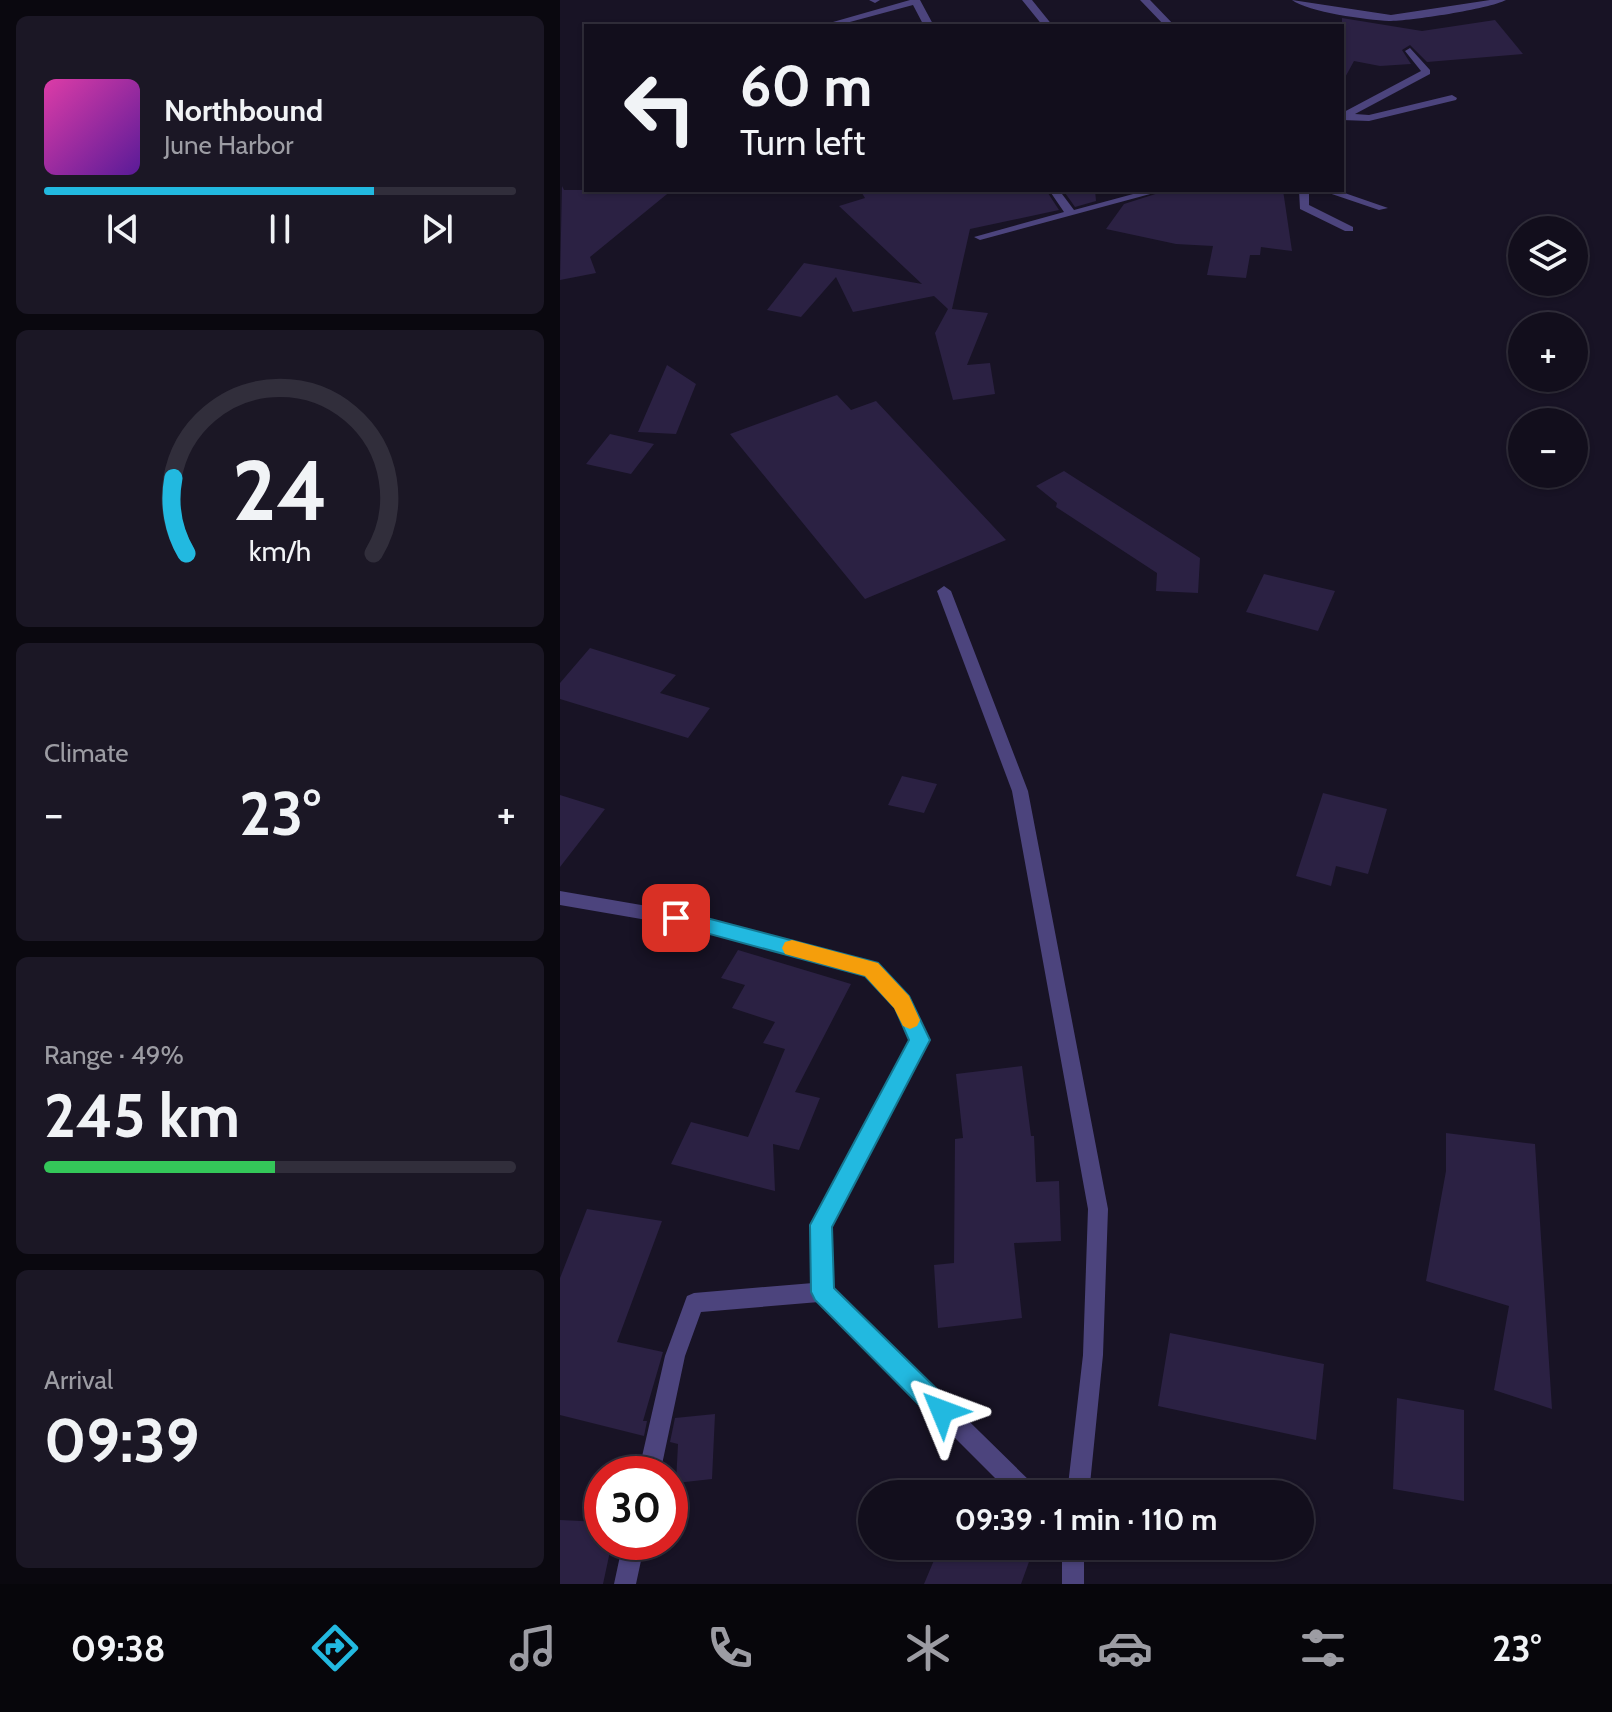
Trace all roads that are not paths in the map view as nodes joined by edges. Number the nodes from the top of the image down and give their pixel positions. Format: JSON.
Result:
{"nodes":[{"id":1,"x":1027,"y":0,"type":"edge"},
{"id":2,"x":1145,"y":0,"type":"edge"},
{"id":3,"x":1297,"y":0,"type":"edge"},
{"id":4,"x":1501,"y":0,"type":"edge"},
{"id":5,"x":916,"y":1,"type":"edge"},
{"id":6,"x":831,"y":24,"type":"edge"},
{"id":7,"x":928,"y":24,"type":"edge"},
{"id":8,"x":1046,"y":24,"type":"edge"},
{"id":9,"x":1168,"y":24,"type":"edge"},
{"id":10,"x":1410,"y":51,"type":"dead end"},
{"id":11,"x":1452,"y":98,"type":"dead end"},
{"id":12,"x":1344,"y":116,"type":"edge"},
{"id":13,"x":1344,"y":117,"type":"edge"},
{"id":14,"x":1055,"y":192,"type":"edge"},
{"id":15,"x":1153,"y":192,"type":"edge"},
{"id":16,"x":1304,"y":192,"type":"edge"},
{"id":17,"x":1331,"y":192,"type":"edge"},
{"id":18,"x":1383,"y":208,"type":"dead end"},
{"id":19,"x":1071,"y":214,"type":"junction"},
{"id":20,"x":1349,"y":229,"type":"dead end"},
{"id":21,"x":980,"y":237,"type":"dead end"},
{"id":22,"x":944,"y":591,"type":"dead end"},
{"id":23,"x":560,"y":898,"type":"edge"},
{"id":24,"x":823,"y":1292,"type":"junction"},
{"id":25,"x":653,"y":1456,"type":"edge"},
{"id":26,"x":1013,"y":1480,"type":"edge"},
{"id":27,"x":1080,"y":1480,"type":"edge"},
{"id":28,"x":630,"y":1560,"type":"edge"},
{"id":29,"x":1073,"y":1560,"type":"edge"},
{"id":30,"x":625,"y":1584,"type":"edge"},
{"id":31,"x":1073,"y":1584,"type":"edge"}],
"edges":[{"from":1,"to":8,"type":"street"},
{"from":2,"to":9,"type":"street"},
{"from":3,"to":4,"type":"street"},
{"from":5,"to":6,"type":"street"},
{"from":5,"to":7,"type":"street"},
{"from":10,"to":12,"type":"street"},
{"from":11,"to":13,"type":"street"},
{"from":14,"to":19,"type":"street"},
{"from":15,"to":19,"type":"street"},
{"from":16,"to":20,"type":"street"},
{"from":17,"to":18,"type":"street"},
{"from":19,"to":21,"type":"street"},
{"from":22,"to":27,"type":"street"},
{"from":23,"to":24,"type":"street"},
{"from":24,"to":25,"type":"street"},
{"from":24,"to":26,"type":"street"},
{"from":28,"to":30,"type":"street"},
{"from":29,"to":31,"type":"street"}]}
